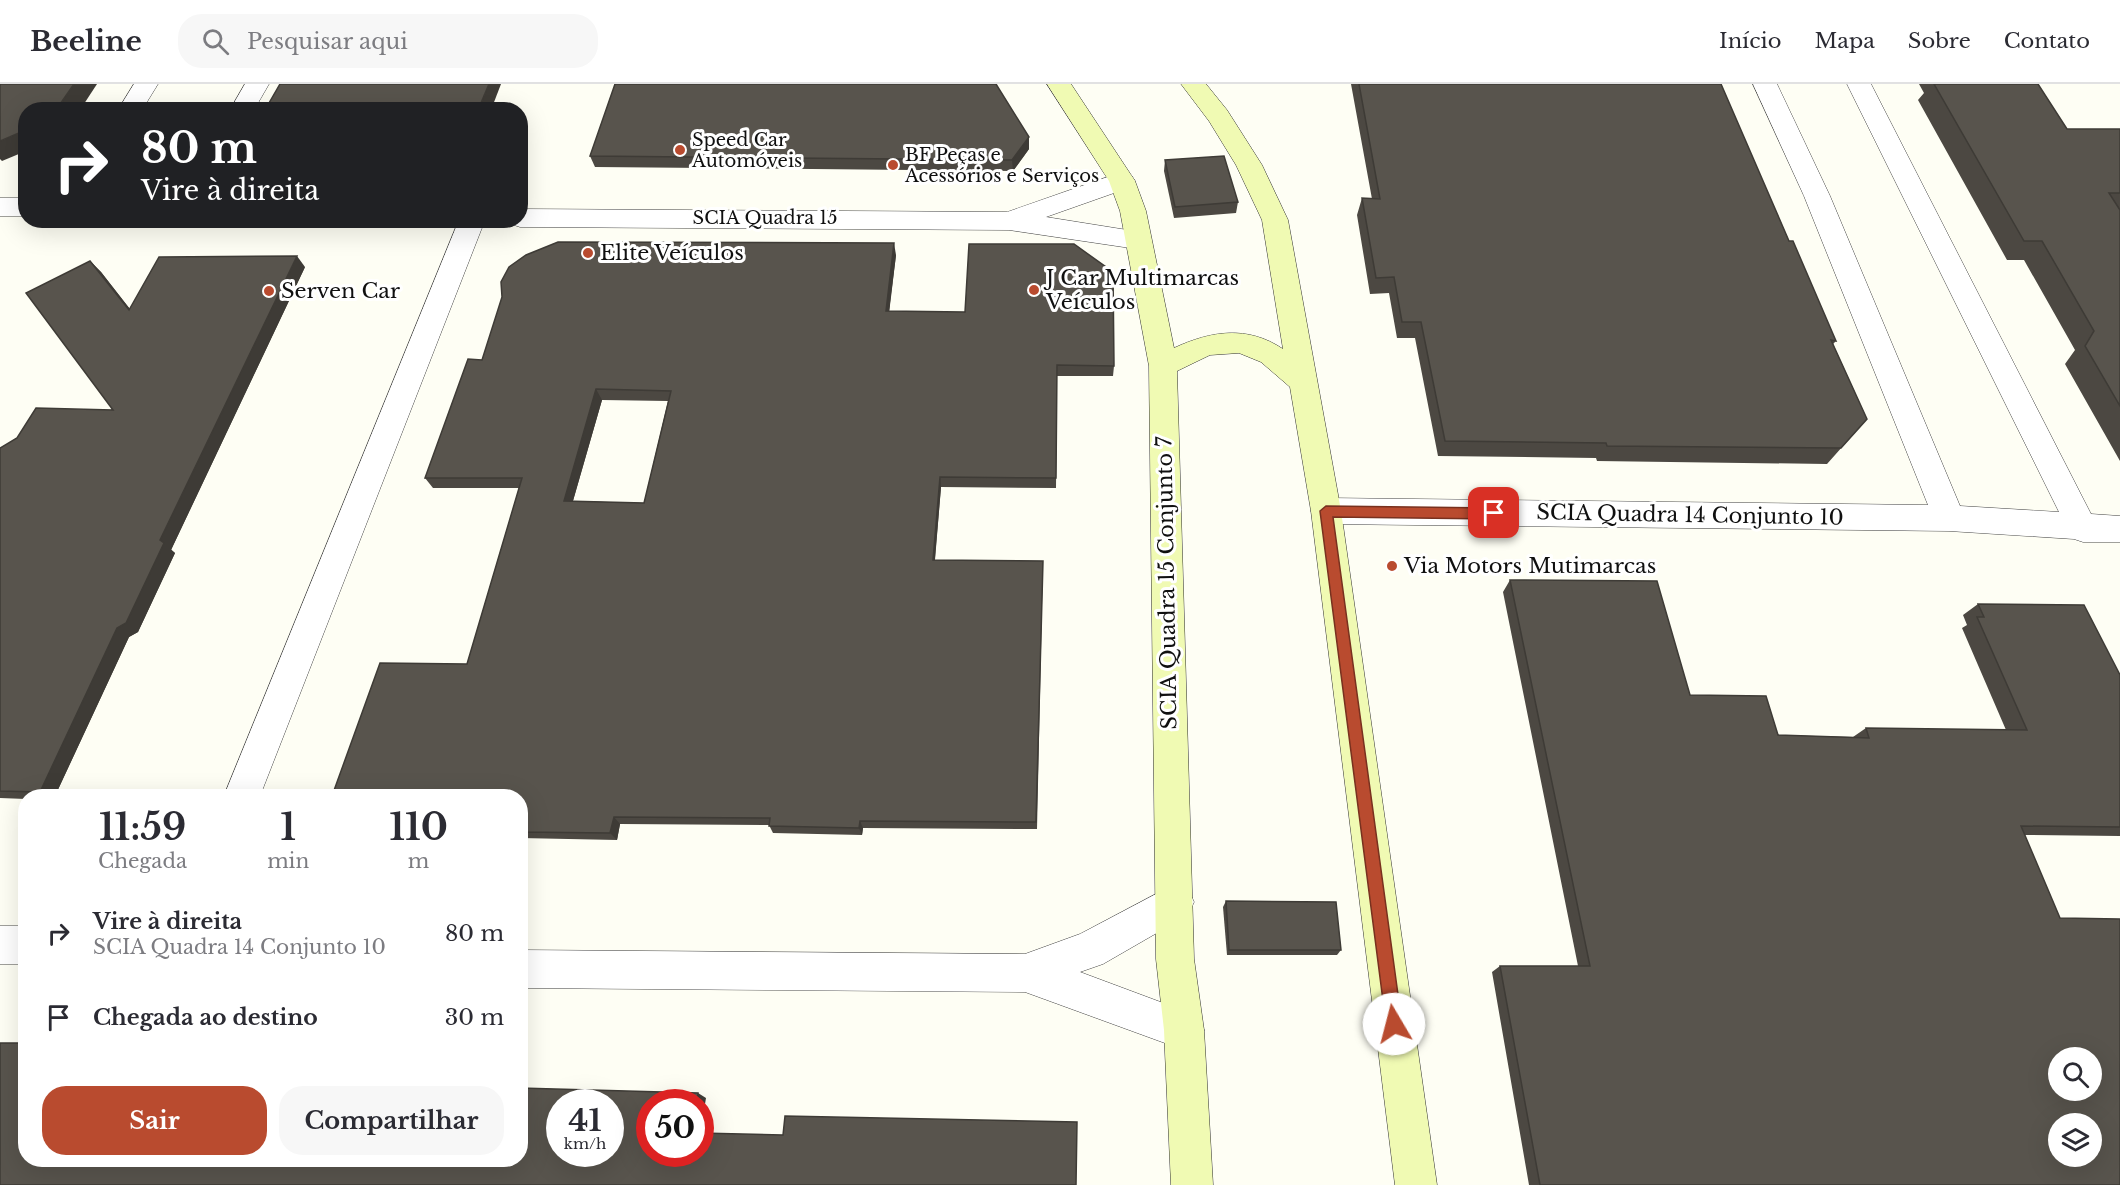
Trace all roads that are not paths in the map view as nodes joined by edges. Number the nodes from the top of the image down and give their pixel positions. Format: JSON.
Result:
{"nodes":[{"id":1,"x":146,"y":84,"type":"edge"},
{"id":2,"x":257,"y":84,"type":"edge"},
{"id":3,"x":1059,"y":84,"type":"edge"},
{"id":4,"x":1193,"y":84,"type":"edge"},
{"id":5,"x":1766,"y":84,"type":"edge"},
{"id":6,"x":1859,"y":84,"type":"edge"},
{"id":7,"x":135,"y":102,"type":"edge"},
{"id":8,"x":247,"y":102,"type":"edge"},
{"id":9,"x":1122,"y":181,"type":"junction"},
{"id":10,"x":0,"y":207,"type":"edge"},
{"id":11,"x":18,"y":207,"type":"edge"},
{"id":12,"x":528,"y":218,"type":"edge"},
{"id":13,"x":1009,"y":221,"type":"junction"},
{"id":14,"x":1135,"y":225,"type":"junction"},
{"id":15,"x":469,"y":228,"type":"edge"},
{"id":16,"x":1162,"y":366,"type":"junction"},
{"id":17,"x":1306,"y":385,"type":"junction"},
{"id":18,"x":1326,"y":511,"type":"junction"},
{"id":19,"x":1949,"y":518,"type":"junction"},
{"id":20,"x":2083,"y":529,"type":"junction"},
{"id":21,"x":2120,"y":529,"type":"edge"},
{"id":22,"x":245,"y":789,"type":"edge"},
{"id":23,"x":1175,"y":902,"type":"junction"},
{"id":24,"x":0,"y":945,"type":"edge"},
{"id":25,"x":18,"y":945,"type":"edge"},
{"id":26,"x":528,"y":969,"type":"edge"},
{"id":27,"x":1025,"y":973,"type":"junction"},
{"id":28,"x":1184,"y":1030,"type":"junction"},
{"id":29,"x":1192,"y":1185,"type":"edge"},
{"id":30,"x":1416,"y":1185,"type":"edge"}],
"edges":[{"from":1,"to":7,"type":"street"},
{"from":2,"to":8,"type":"street"},
{"from":3,"to":9,"type":"main road","name":"SCIA Quadra 15 Conjunto 7"},
{"from":4,"to":17,"type":"main road"},
{"from":5,"to":19,"type":"street"},
{"from":6,"to":20,"type":"street"},
{"from":9,"to":13,"type":"street","name":"SCIA Quadra 15"},
{"from":9,"to":14,"type":"main road","name":"SCIA Quadra 15 Conjunto 7"},
{"from":10,"to":11,"type":"street"},
{"from":12,"to":13,"type":"street","name":"SCIA Quadra 15"},
{"from":13,"to":14,"type":"street","name":"SCIA Quadra 15"},
{"from":14,"to":16,"type":"main road","name":"SCIA Quadra 15 Conjunto 7"},
{"from":15,"to":22,"type":"street"},
{"from":16,"to":17,"type":"main road"},
{"from":16,"to":23,"type":"main road","name":"SCIA Quadra 15 Conjunto 7"},
{"from":17,"to":18,"type":"main road"},
{"from":18,"to":19,"type":"street","name":"SCIA Quadra 14 Conjunto 10"},
{"from":18,"to":30,"type":"main road"},
{"from":19,"to":20,"type":"street","name":"SCIA Quadra 14 Conjunto 10"},
{"from":20,"to":21,"type":"street","name":"SCIA Quadra 14 Conjunto 10"},
{"from":23,"to":27,"type":"street"},
{"from":23,"to":28,"type":"main road","name":"SCIA Quadra 15 Conjunto 7"},
{"from":24,"to":25,"type":"street"},
{"from":26,"to":27,"type":"street"},
{"from":27,"to":28,"type":"street"},
{"from":28,"to":29,"type":"main road","name":"SCIA Quadra 15 Conjunto 7"}]}
